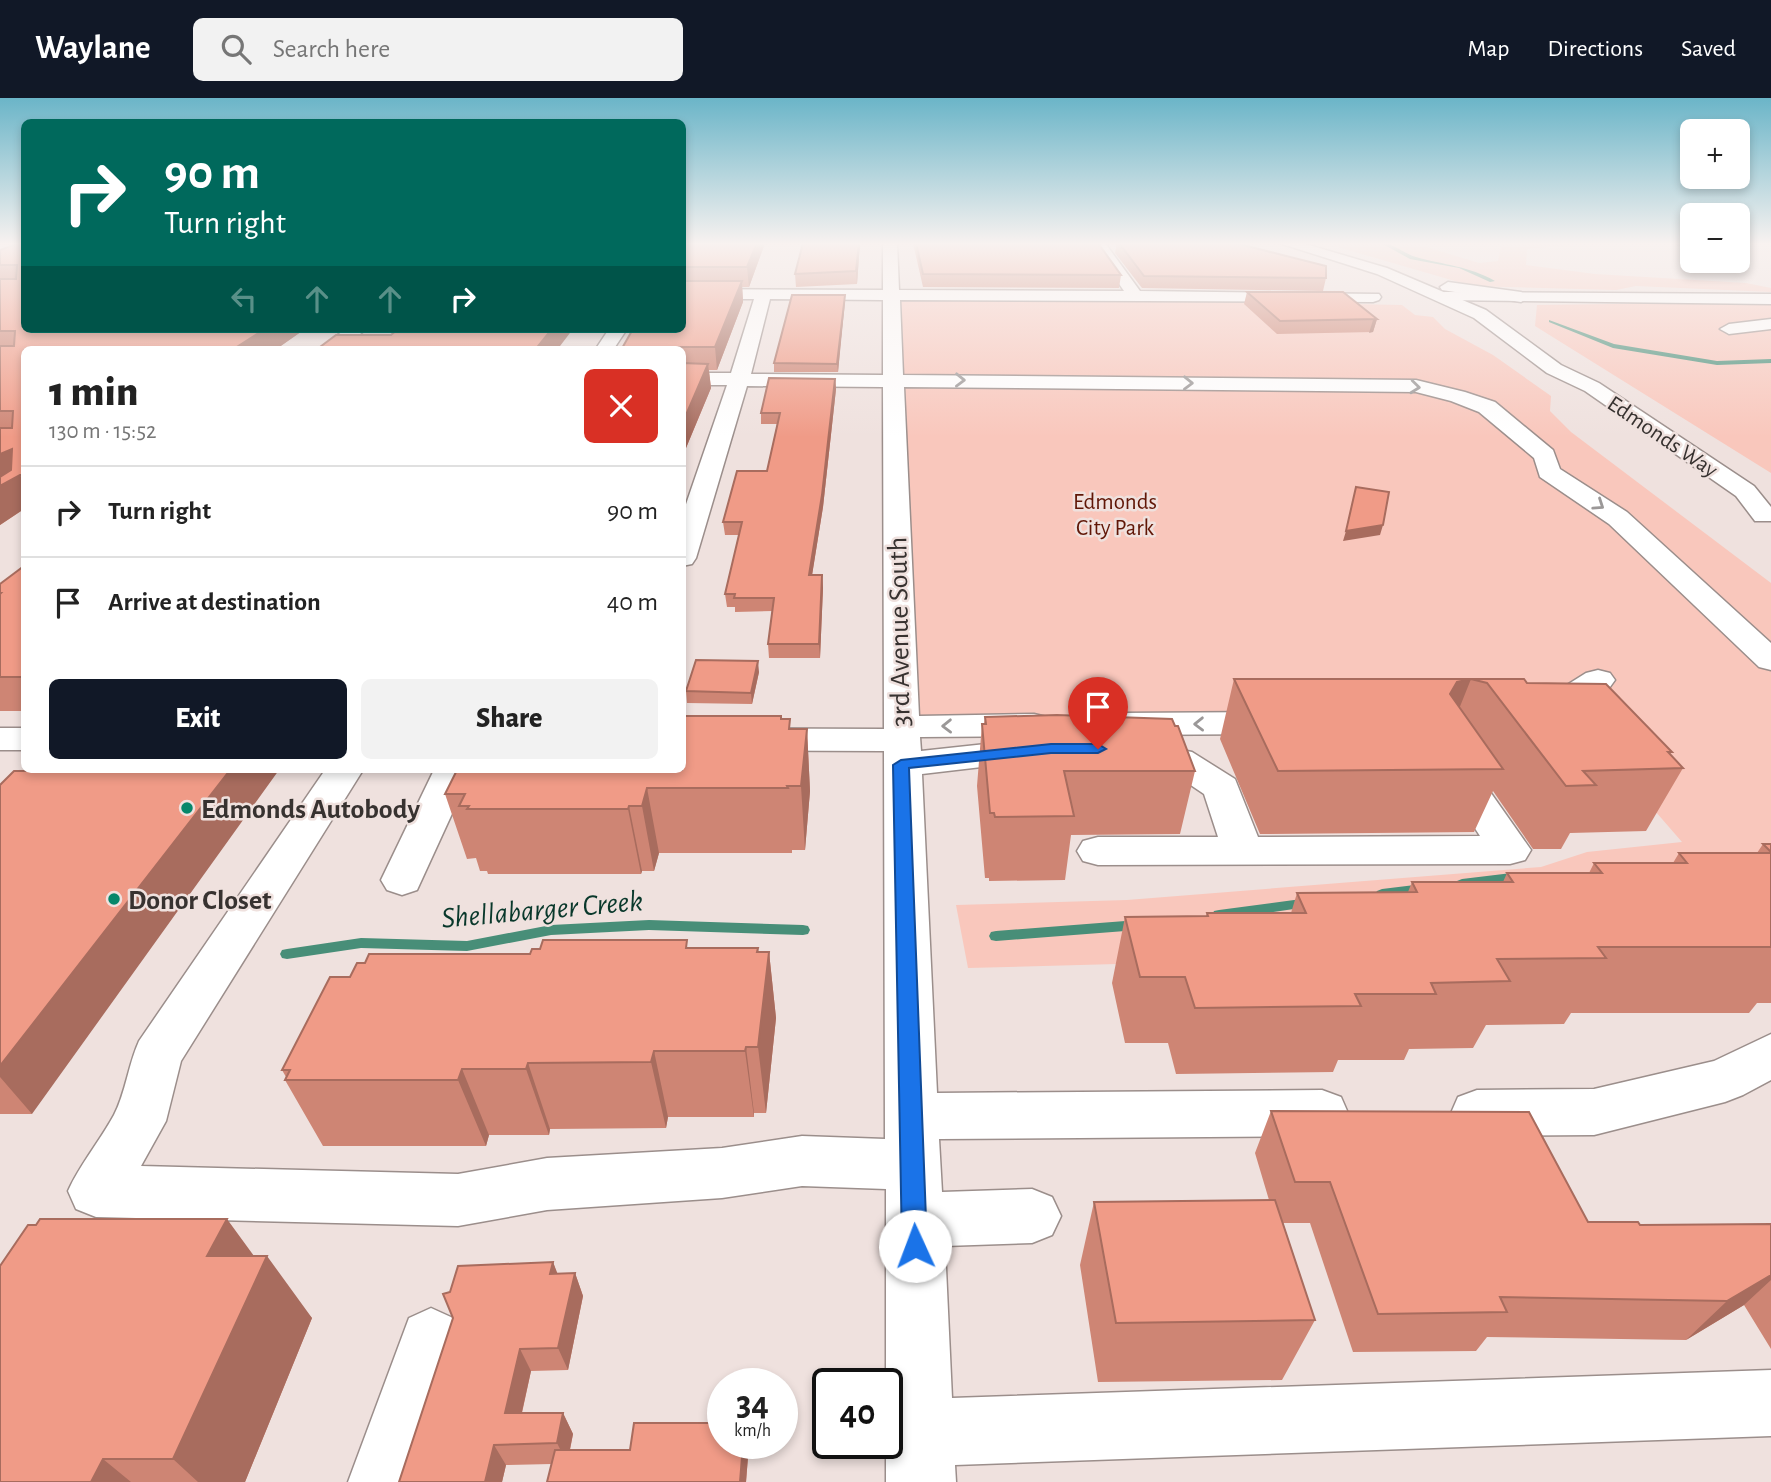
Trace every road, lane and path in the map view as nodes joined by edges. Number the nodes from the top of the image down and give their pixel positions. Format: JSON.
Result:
{"nodes":[{"id":1,"x":759,"y":308,"type":"edge"},
{"id":2,"x":892,"y":308,"type":"edge"},
{"id":3,"x":1435,"y":308,"type":"edge"},
{"id":4,"x":1465,"y":308,"type":"edge"},
{"id":5,"x":1487,"y":308,"type":"edge"},
{"id":6,"x":1488,"y":320,"type":"junction"},
{"id":7,"x":1771,"y":324,"type":"edge"},
{"id":8,"x":1729,"y":329,"type":"dead end"},
{"id":9,"x":359,"y":338,"type":"edge"},
{"id":10,"x":338,"y":346,"type":"edge"},
{"id":11,"x":686,"y":379,"type":"edge"},
{"id":12,"x":739,"y":379,"type":"junction"},
{"id":13,"x":892,"y":379,"type":"junction"},
{"id":14,"x":1769,"y":523,"type":"edge"},
{"id":15,"x":686,"y":545,"type":"edge"},
{"id":16,"x":1770,"y":670,"type":"edge"},
{"id":17,"x":1598,"y":680,"type":"dead end"},
{"id":18,"x":1520,"y":721,"type":"edge"},
{"id":19,"x":1313,"y":723,"type":"edge"},
{"id":20,"x":1079,"y":737,"type":"junction"},
{"id":21,"x":686,"y":739,"type":"edge"},
{"id":22,"x":901,"y":744,"type":"junction"},
{"id":23,"x":1446,"y":754,"type":"edge"},
{"id":24,"x":343,"y":773,"type":"edge"},
{"id":25,"x":452,"y":773,"type":"edge"},
{"id":26,"x":1098,"y":851,"type":"dead end"},
{"id":27,"x":1243,"y":851,"type":"junction"},
{"id":28,"x":402,"y":880,"type":"dead end"},
{"id":29,"x":1771,"y":1055,"type":"edge"},
{"id":30,"x":1371,"y":1113,"type":"edge"},
{"id":31,"x":1427,"y":1113,"type":"edge"},
{"id":32,"x":912,"y":1167,"type":"junction"},
{"id":33,"x":1032,"y":1216,"type":"dead end"},
{"id":34,"x":431,"y":1340,"type":"dead end"},
{"id":35,"x":1771,"y":1403,"type":"edge"},
{"id":36,"x":920,"y":1458,"type":"edge"},
{"id":37,"x":383,"y":1482,"type":"edge"}],
"edges":[{"from":1,"to":12,"type":"street"},
{"from":2,"to":13,"type":"street","name":"3rd Avenue South"},
{"from":3,"to":6,"type":"street"},
{"from":4,"to":6,"type":"street","name":"Edmonds Way"},
{"from":5,"to":6,"type":"street"},
{"from":6,"to":14,"type":"street","name":"Edmonds Way"},
{"from":6,"to":14,"type":"street"},
{"from":7,"to":8,"type":"street"},
{"from":9,"to":10,"type":"street"},
{"from":11,"to":12,"type":"street"},
{"from":12,"to":13,"type":"street"},
{"from":12,"to":15,"type":"street"},
{"from":13,"to":16,"type":"street","one_way":true},
{"from":13,"to":22,"type":"street","name":"3rd Avenue South"},
{"from":17,"to":18,"type":"street"},
{"from":19,"to":20,"type":"street","one_way":true},
{"from":20,"to":22,"type":"street"},
{"from":20,"to":27,"type":"street"},
{"from":21,"to":22,"type":"street"},
{"from":22,"to":32,"type":"street","name":"3rd Avenue South"},
{"from":23,"to":27,"type":"street"},
{"from":24,"to":32,"type":"street"},
{"from":25,"to":28,"type":"street"},
{"from":26,"to":27,"type":"street"},
{"from":29,"to":31,"type":"street"},
{"from":30,"to":32,"type":"street"},
{"from":32,"to":33,"type":"street"},
{"from":32,"to":36,"type":"street","name":"3rd Avenue South"},
{"from":34,"to":37,"type":"street"},
{"from":35,"to":36,"type":"street"}]}
